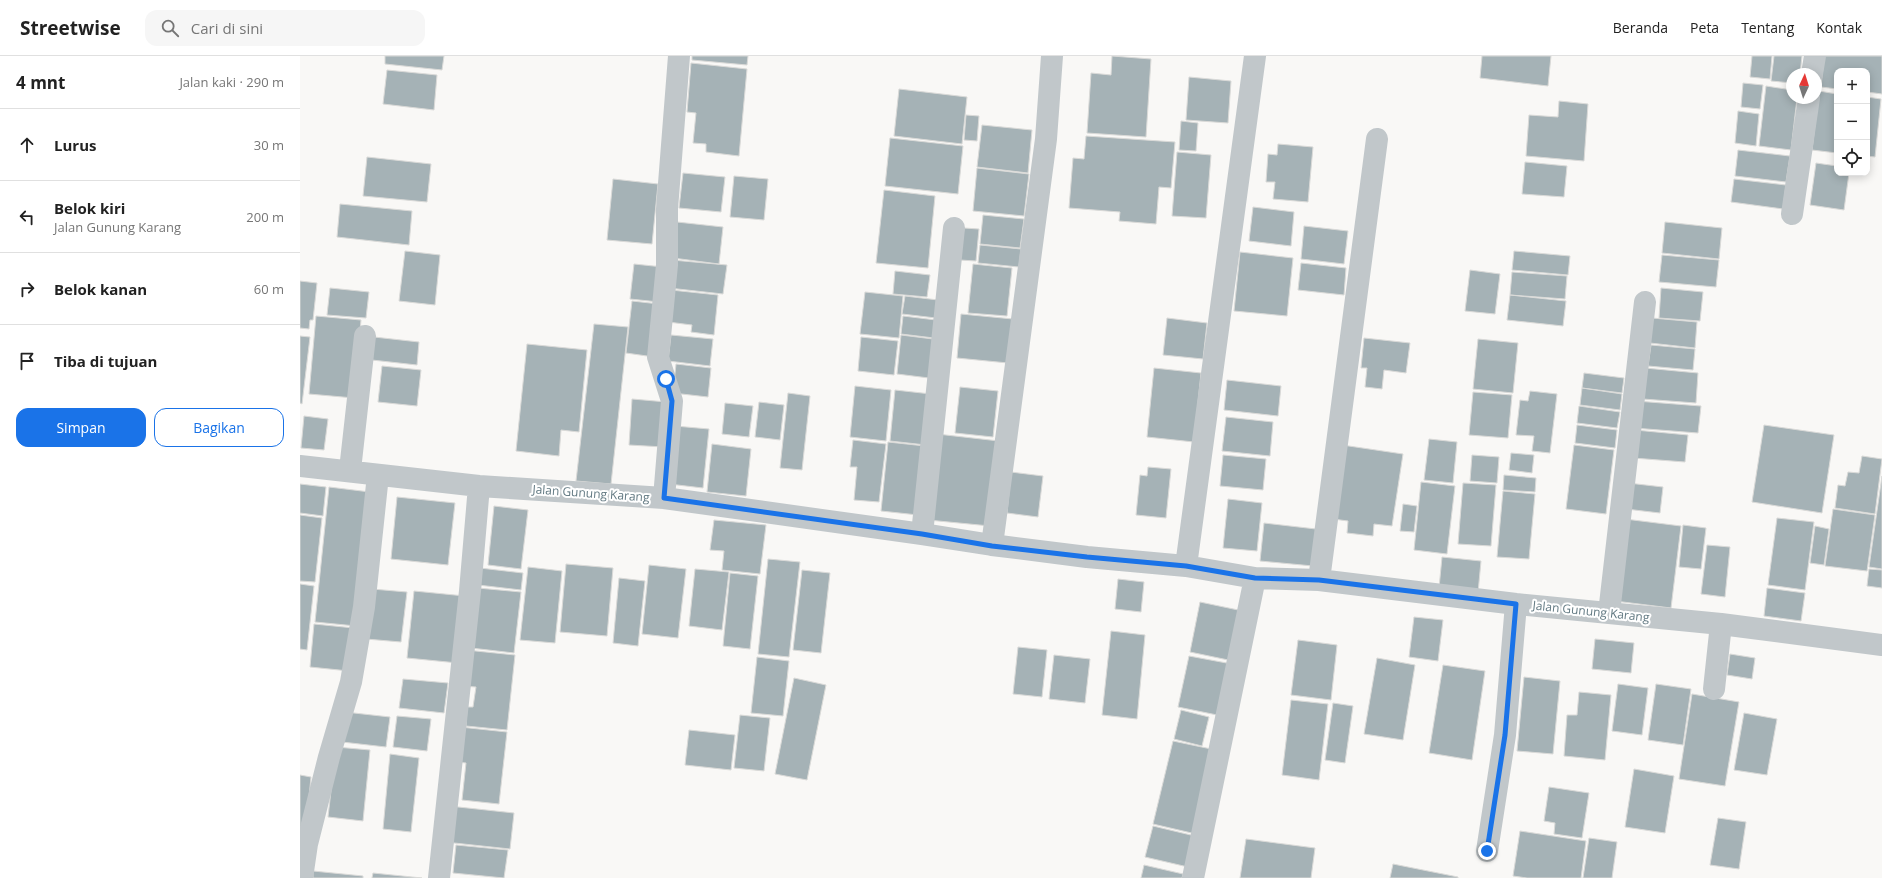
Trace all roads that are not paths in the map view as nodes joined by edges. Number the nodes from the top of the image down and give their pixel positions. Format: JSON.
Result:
{"nodes":[{"id":1,"x":679,"y":56,"type":"edge"},
{"id":2,"x":1052,"y":56,"type":"edge"},
{"id":3,"x":1255,"y":56,"type":"edge"},
{"id":4,"x":1815,"y":56,"type":"edge"},
{"id":5,"x":1813,"y":68,"type":"edge"},
{"id":6,"x":1808,"y":104,"type":"edge"},
{"id":7,"x":1378,"y":139,"type":"dead end"},
{"id":8,"x":1792,"y":214,"type":"dead end"},
{"id":9,"x":954,"y":228,"type":"dead end"},
{"id":10,"x":1645,"y":302,"type":"dead end"},
{"id":11,"x":365,"y":336,"type":"dead end"},
{"id":12,"x":300,"y":466,"type":"edge"},
{"id":13,"x":350,"y":470,"type":"junction"},
{"id":14,"x":378,"y":475,"type":"junction"},
{"id":15,"x":479,"y":486,"type":"junction"},
{"id":16,"x":664,"y":498,"type":"junction"},
{"id":17,"x":922,"y":534,"type":"junction"},
{"id":18,"x":992,"y":546,"type":"junction"},
{"id":19,"x":1186,"y":566,"type":"junction"},
{"id":20,"x":1255,"y":578,"type":"junction"},
{"id":21,"x":1319,"y":580,"type":"junction"},
{"id":22,"x":1516,"y":604,"type":"junction"},
{"id":23,"x":1609,"y":613,"type":"junction"},
{"id":24,"x":1721,"y":624,"type":"junction"},
{"id":25,"x":1882,"y":645,"type":"edge"},
{"id":26,"x":1714,"y":689,"type":"dead end"},
{"id":27,"x":1487,"y":851,"type":"dead end"},
{"id":28,"x":302,"y":878,"type":"edge"},
{"id":29,"x":439,"y":878,"type":"edge"},
{"id":30,"x":1193,"y":878,"type":"edge"}],
"edges":[{"from":1,"to":16,"type":"street"},
{"from":2,"to":18,"type":"street"},
{"from":3,"to":19,"type":"street"},
{"from":4,"to":5,"type":"street"},
{"from":6,"to":8,"type":"street"},
{"from":7,"to":21,"type":"street"},
{"from":9,"to":17,"type":"street"},
{"from":10,"to":23,"type":"street"},
{"from":11,"to":13,"type":"street"},
{"from":12,"to":13,"type":"street","name":"Jalan Gunung Karang"},
{"from":13,"to":14,"type":"street","name":"Jalan Gunung Karang"},
{"from":14,"to":15,"type":"street","name":"Jalan Gunung Karang"},
{"from":14,"to":28,"type":"street"},
{"from":15,"to":16,"type":"street","name":"Jalan Gunung Karang"},
{"from":15,"to":29,"type":"street"},
{"from":16,"to":17,"type":"street","name":"Jalan Gunung Karang"},
{"from":17,"to":18,"type":"street","name":"Jalan Gunung Karang"},
{"from":18,"to":19,"type":"street","name":"Jalan Gunung Karang"},
{"from":19,"to":20,"type":"street","name":"Jalan Gunung Karang"},
{"from":20,"to":21,"type":"street","name":"Jalan Gunung Karang"},
{"from":20,"to":30,"type":"street"},
{"from":21,"to":22,"type":"street","name":"Jalan Gunung Karang"},
{"from":22,"to":23,"type":"street","name":"Jalan Gunung Karang"},
{"from":22,"to":27,"type":"street"},
{"from":23,"to":24,"type":"street","name":"Jalan Gunung Karang"},
{"from":24,"to":25,"type":"street","name":"Jalan Gunung Karang"},
{"from":24,"to":26,"type":"street"}]}
